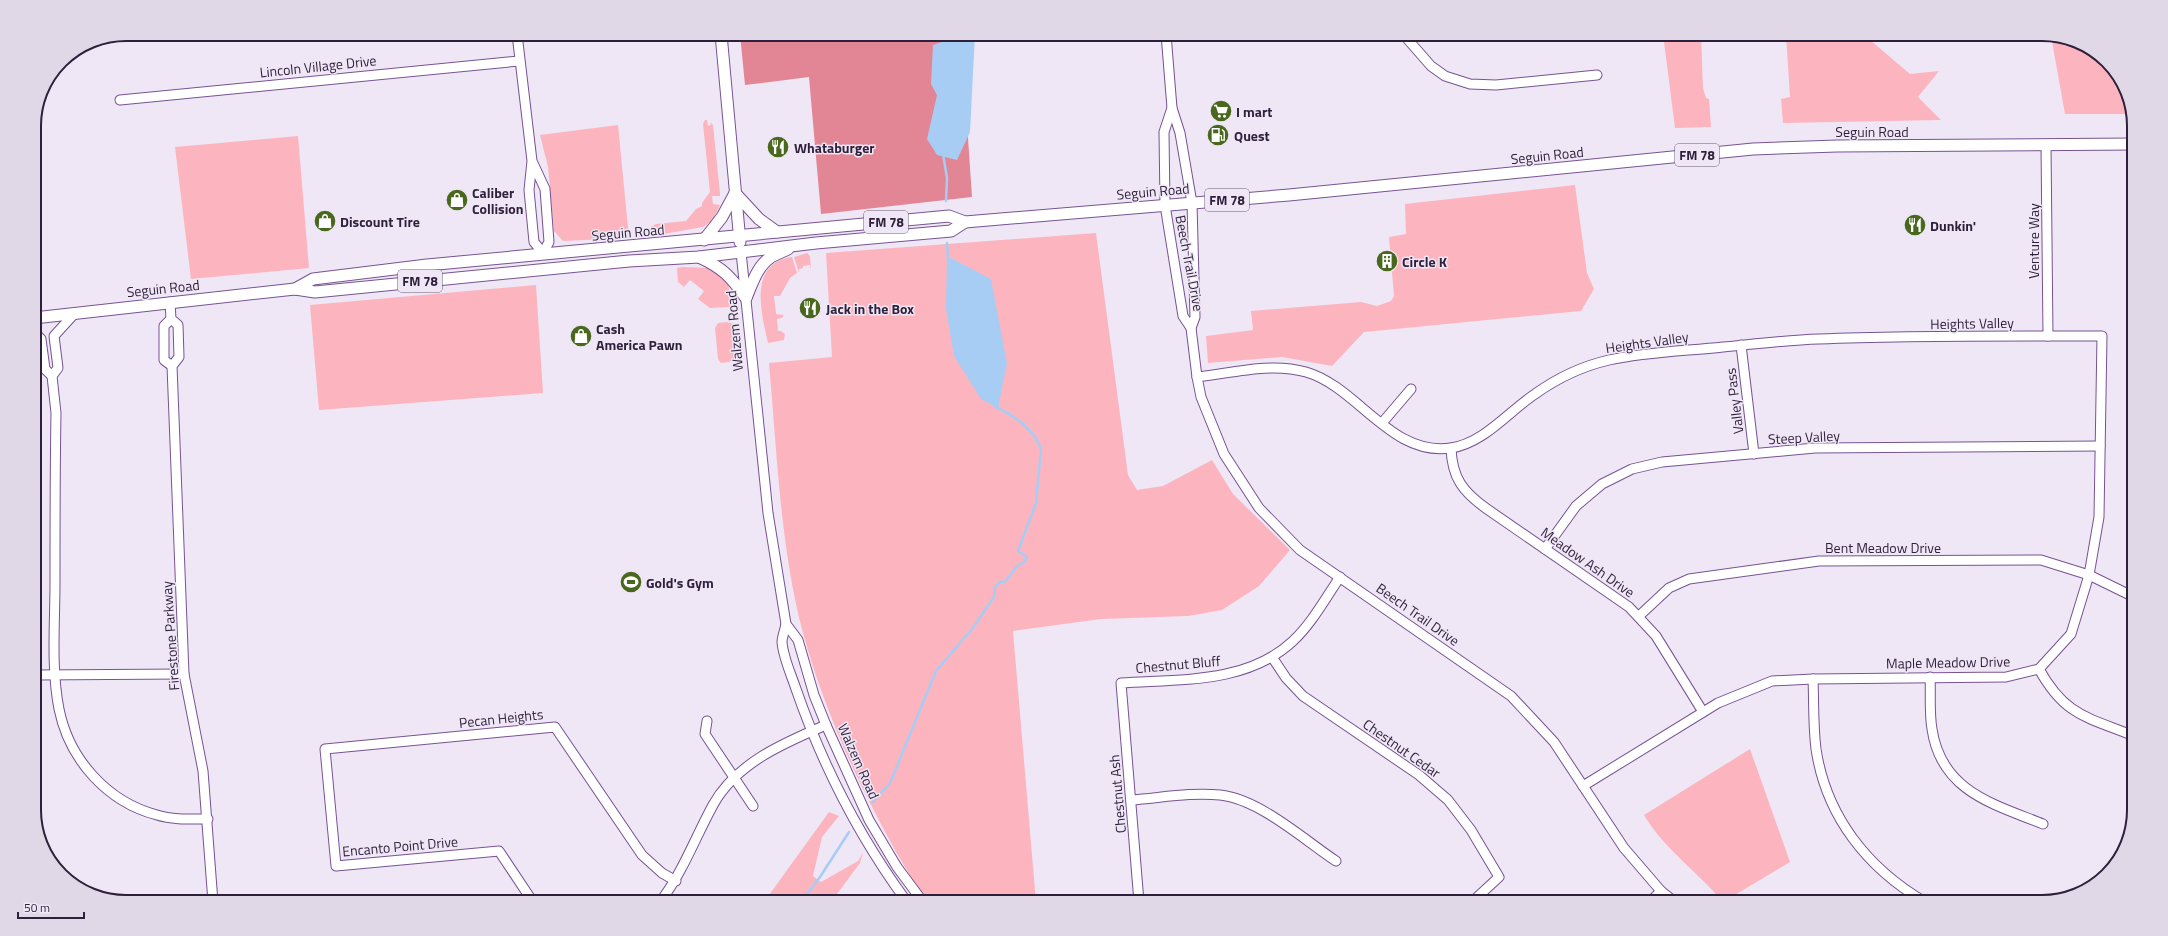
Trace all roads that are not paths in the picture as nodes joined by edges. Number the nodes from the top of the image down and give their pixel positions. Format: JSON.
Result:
{"nodes":[{"id":1,"x":518,"y":41,"type":"edge"},
{"id":2,"x":722,"y":41,"type":"edge"},
{"id":3,"x":1166,"y":41,"type":"edge"},
{"id":4,"x":1410,"y":41,"type":"edge"},
{"id":5,"x":519,"y":61,"type":"junction"},
{"id":6,"x":1598,"y":75,"type":"dead end"},
{"id":7,"x":120,"y":100,"type":"dead end"},
{"id":8,"x":1172,"y":108,"type":"junction"},
{"id":9,"x":2127,"y":144,"type":"edge"},
{"id":10,"x":2046,"y":145,"type":"junction"},
{"id":11,"x":532,"y":161,"type":"junction"},
{"id":12,"x":735,"y":193,"type":"junction"},
{"id":13,"x":1192,"y":203,"type":"junction"},
{"id":14,"x":1165,"y":205,"type":"junction"},
{"id":15,"x":965,"y":222,"type":"junction"},
{"id":16,"x":777,"y":232,"type":"junction"},
{"id":17,"x":740,"y":237,"type":"junction"},
{"id":18,"x":704,"y":240,"type":"junction"},
{"id":19,"x":796,"y":245,"type":"junction"},
{"id":20,"x":741,"y":252,"type":"junction"},
{"id":21,"x":543,"y":253,"type":"junction"},
{"id":22,"x":699,"y":257,"type":"junction"},
{"id":23,"x":583,"y":266,"type":"junction"},
{"id":24,"x":509,"y":273,"type":"junction"},
{"id":25,"x":295,"y":289,"type":"junction"},
{"id":26,"x":746,"y":298,"type":"junction"},
{"id":27,"x":170,"y":302,"type":"junction"},
{"id":28,"x":75,"y":313,"type":"junction"},
{"id":29,"x":41,"y":317,"type":"edge"},
{"id":30,"x":171,"y":319,"type":"junction"},
{"id":31,"x":1191,"y":328,"type":"junction"},
{"id":32,"x":2048,"y":336,"type":"junction"},
{"id":33,"x":41,"y":339,"type":"edge"},
{"id":34,"x":1741,"y":345,"type":"junction"},
{"id":35,"x":172,"y":366,"type":"junction"},
{"id":36,"x":52,"y":376,"type":"junction"},
{"id":37,"x":1197,"y":377,"type":"junction"},
{"id":38,"x":1411,"y":388,"type":"dead end"},
{"id":39,"x":1382,"y":424,"type":"junction"},
{"id":40,"x":2100,"y":446,"type":"junction"},
{"id":41,"x":1451,"y":448,"type":"junction"},
{"id":42,"x":1754,"y":454,"type":"junction"},
{"id":43,"x":1545,"y":549,"type":"junction"},
{"id":44,"x":2089,"y":575,"type":"junction"},
{"id":45,"x":1340,"y":577,"type":"junction"},
{"id":46,"x":2127,"y":594,"type":"edge"},
{"id":47,"x":1639,"y":616,"type":"junction"},
{"id":48,"x":786,"y":624,"type":"junction"},
{"id":49,"x":1272,"y":657,"type":"junction"},
{"id":50,"x":2040,"y":668,"type":"junction"},
{"id":51,"x":55,"y":674,"type":"junction"},
{"id":52,"x":184,"y":674,"type":"junction"},
{"id":53,"x":41,"y":675,"type":"edge"},
{"id":54,"x":1930,"y":677,"type":"junction"},
{"id":55,"x":1813,"y":678,"type":"junction"},
{"id":56,"x":1121,"y":683,"type":"joint"},
{"id":57,"x":1703,"y":712,"type":"junction"},
{"id":58,"x":707,"y":721,"type":"dead end"},
{"id":59,"x":826,"y":725,"type":"junction"},
{"id":60,"x":812,"y":731,"type":"junction"},
{"id":61,"x":2127,"y":733,"type":"edge"},
{"id":62,"x":324,"y":749,"type":"joint"},
{"id":63,"x":734,"y":780,"type":"junction"},
{"id":64,"x":1583,"y":786,"type":"junction"},
{"id":65,"x":1131,"y":800,"type":"junction"},
{"id":66,"x":753,"y":806,"type":"dead end"},
{"id":67,"x":208,"y":819,"type":"junction"},
{"id":68,"x":2043,"y":824,"type":"dead end"},
{"id":69,"x":1336,"y":861,"type":"dead end"},
{"id":70,"x":676,"y":881,"type":"junction"},
{"id":71,"x":1661,"y":892,"type":"junction"},
{"id":72,"x":213,"y":895,"type":"edge"},
{"id":73,"x":527,"y":895,"type":"edge"},
{"id":74,"x":665,"y":895,"type":"edge"},
{"id":75,"x":902,"y":895,"type":"edge"},
{"id":76,"x":918,"y":895,"type":"edge"},
{"id":77,"x":1138,"y":895,"type":"edge"},
{"id":78,"x":1480,"y":895,"type":"edge"},
{"id":79,"x":1658,"y":895,"type":"edge"},
{"id":80,"x":1665,"y":895,"type":"edge"},
{"id":81,"x":1914,"y":895,"type":"edge"}],
"edges":[{"from":1,"to":5,"type":"street"},
{"from":2,"to":12,"type":"main road","name":"Walzem Road"},
{"from":3,"to":8,"type":"street","name":"Beech Trail Drive"},
{"from":4,"to":6,"type":"street"},
{"from":5,"to":7,"type":"street","name":"Lincoln Village Drive"},
{"from":5,"to":11,"type":"street"},
{"from":8,"to":13,"type":"street","name":"Beech Trail Drive"},
{"from":8,"to":14,"type":"street","name":"Beech Trail Drive"},
{"from":9,"to":10,"type":"main road","name":"Seguin Road","number":"FM 78"},
{"from":10,"to":13,"type":"main road","name":"Seguin Road","number":"FM 78"},
{"from":10,"to":32,"type":"street","name":"Venture Way"},
{"from":11,"to":21,"type":"street"},
{"from":11,"to":21,"type":"street"},
{"from":12,"to":16,"type":"main road"},
{"from":12,"to":17,"type":"main road","name":"Walzem Road"},
{"from":12,"to":18,"type":"main road"},
{"from":13,"to":14,"type":"main road","name":"Seguin Road","number":"FM 78"},
{"from":13,"to":31,"type":"street","name":"Beech Trail Drive"},
{"from":14,"to":15,"type":"main road","name":"Seguin Road","number":"FM 78"},
{"from":14,"to":31,"type":"street","name":"Beech Trail Drive"},
{"from":15,"to":16,"type":"main road","name":"Seguin Road","number":"FM 78"},
{"from":15,"to":19,"type":"main road","name":"Seguin Road","number":"FM 78"},
{"from":16,"to":17,"type":"main road","name":"Seguin Road","number":"FM 78"},
{"from":17,"to":18,"type":"main road","name":"Seguin Road","number":"FM 78"},
{"from":17,"to":20,"type":"main road","name":"Walzem Road"},
{"from":18,"to":21,"type":"main road","name":"Seguin Road","number":"FM 78"},
{"from":19,"to":20,"type":"main road","name":"Seguin Road","number":"FM 78"},
{"from":19,"to":26,"type":"main road"},
{"from":20,"to":22,"type":"main road","name":"Seguin Road","number":"FM 78"},
{"from":20,"to":26,"type":"street","name":"Walzem Road"},
{"from":21,"to":23,"type":"main road"},
{"from":21,"to":24,"type":"main road"},
{"from":21,"to":25,"type":"main road","name":"Seguin Road","number":"FM 78"},
{"from":22,"to":23,"type":"main road","name":"Seguin Road","number":"FM 78"},
{"from":22,"to":26,"type":"main road"},
{"from":23,"to":24,"type":"main road","name":"Seguin Road","number":"FM 78"},
{"from":24,"to":25,"type":"main road","name":"Seguin Road","number":"FM 78"},
{"from":25,"to":27,"type":"main road","name":"Seguin Road","number":"FM 78"},
{"from":26,"to":48,"type":"street","name":"Walzem Road"},
{"from":27,"to":28,"type":"main road","name":"Seguin Road","number":"FM 78"},
{"from":27,"to":30,"type":"street","name":"Firestone Parkway"},
{"from":28,"to":29,"type":"main road","name":"Seguin Road","number":"FM 78"},
{"from":28,"to":36,"type":"street"},
{"from":30,"to":35,"type":"street","name":"Firestone Parkway"},
{"from":30,"to":35,"type":"street","name":"Firestone Parkway"},
{"from":31,"to":37,"type":"street","name":"Beech Trail Drive"},
{"from":32,"to":34,"type":"street","name":"Heights Valley"},
{"from":32,"to":40,"type":"street","name":"Heights Valley"},
{"from":33,"to":36,"type":"street"},
{"from":34,"to":41,"type":"street","name":"Heights Valley"},
{"from":34,"to":42,"type":"street","name":"Valley Pass"},
{"from":35,"to":52,"type":"street","name":"Firestone Parkway"},
{"from":36,"to":51,"type":"street"},
{"from":37,"to":39,"type":"street","name":"Heights Valley"},
{"from":37,"to":45,"type":"street","name":"Beech Trail Drive"},
{"from":38,"to":39,"type":"street"},
{"from":39,"to":41,"type":"street","name":"Heights Valley"},
{"from":40,"to":42,"type":"street","name":"Steep Valley"},
{"from":40,"to":44,"type":"street"},
{"from":41,"to":43,"type":"street","name":"Meadow Ash Drive"},
{"from":42,"to":43,"type":"street","name":"Steep Valley"},
{"from":43,"to":47,"type":"street","name":"Meadow Ash Drive"},
{"from":44,"to":46,"type":"street","name":"Bent Meadow Drive"},
{"from":44,"to":47,"type":"street","name":"Bent Meadow Drive"},
{"from":44,"to":50,"type":"street"},
{"from":45,"to":49,"type":"street","name":"Chestnut Bluff"},
{"from":45,"to":64,"type":"street","name":"Beech Trail Drive"},
{"from":47,"to":57,"type":"street","name":"Meadow Ash Drive"},
{"from":48,"to":59,"type":"street","name":"Walzem Road"},
{"from":48,"to":60,"type":"street","name":"Walzem Road"},
{"from":49,"to":56,"type":"street","name":"Chestnut Bluff"},
{"from":49,"to":78,"type":"street","name":"Chestnut Cedar"},
{"from":50,"to":54,"type":"street","name":"Maple Meadow Drive"},
{"from":50,"to":61,"type":"street"},
{"from":51,"to":52,"type":"street"},
{"from":51,"to":53,"type":"street"},
{"from":51,"to":67,"type":"street"},
{"from":52,"to":67,"type":"street","name":"Firestone Parkway"},
{"from":54,"to":55,"type":"street","name":"Maple Meadow Drive"},
{"from":54,"to":68,"type":"street"},
{"from":55,"to":57,"type":"street","name":"Maple Meadow Drive"},
{"from":55,"to":81,"type":"street"},
{"from":56,"to":65,"type":"street","name":"Chestnut Ash"},
{"from":57,"to":64,"type":"street","name":"Maple Meadow Drive"},
{"from":58,"to":63,"type":"street"},
{"from":59,"to":60,"type":"street"},
{"from":59,"to":76,"type":"street","name":"Walzem Road"},
{"from":60,"to":63,"type":"street"},
{"from":60,"to":75,"type":"street","name":"Walzem Road"},
{"from":62,"to":70,"type":"street","name":"Pecan Heights"},
{"from":62,"to":73,"type":"street","name":"Encanto Point Drive"},
{"from":63,"to":66,"type":"street"},
{"from":63,"to":70,"type":"street"},
{"from":64,"to":71,"type":"street","name":"Beech Trail Drive"},
{"from":65,"to":69,"type":"street"},
{"from":65,"to":77,"type":"street","name":"Chestnut Ash"},
{"from":67,"to":72,"type":"street","name":"Firestone Parkway"},
{"from":70,"to":74,"type":"street"},
{"from":71,"to":79,"type":"street"},
{"from":71,"to":80,"type":"street","name":"Beech Trail Drive"}]}
